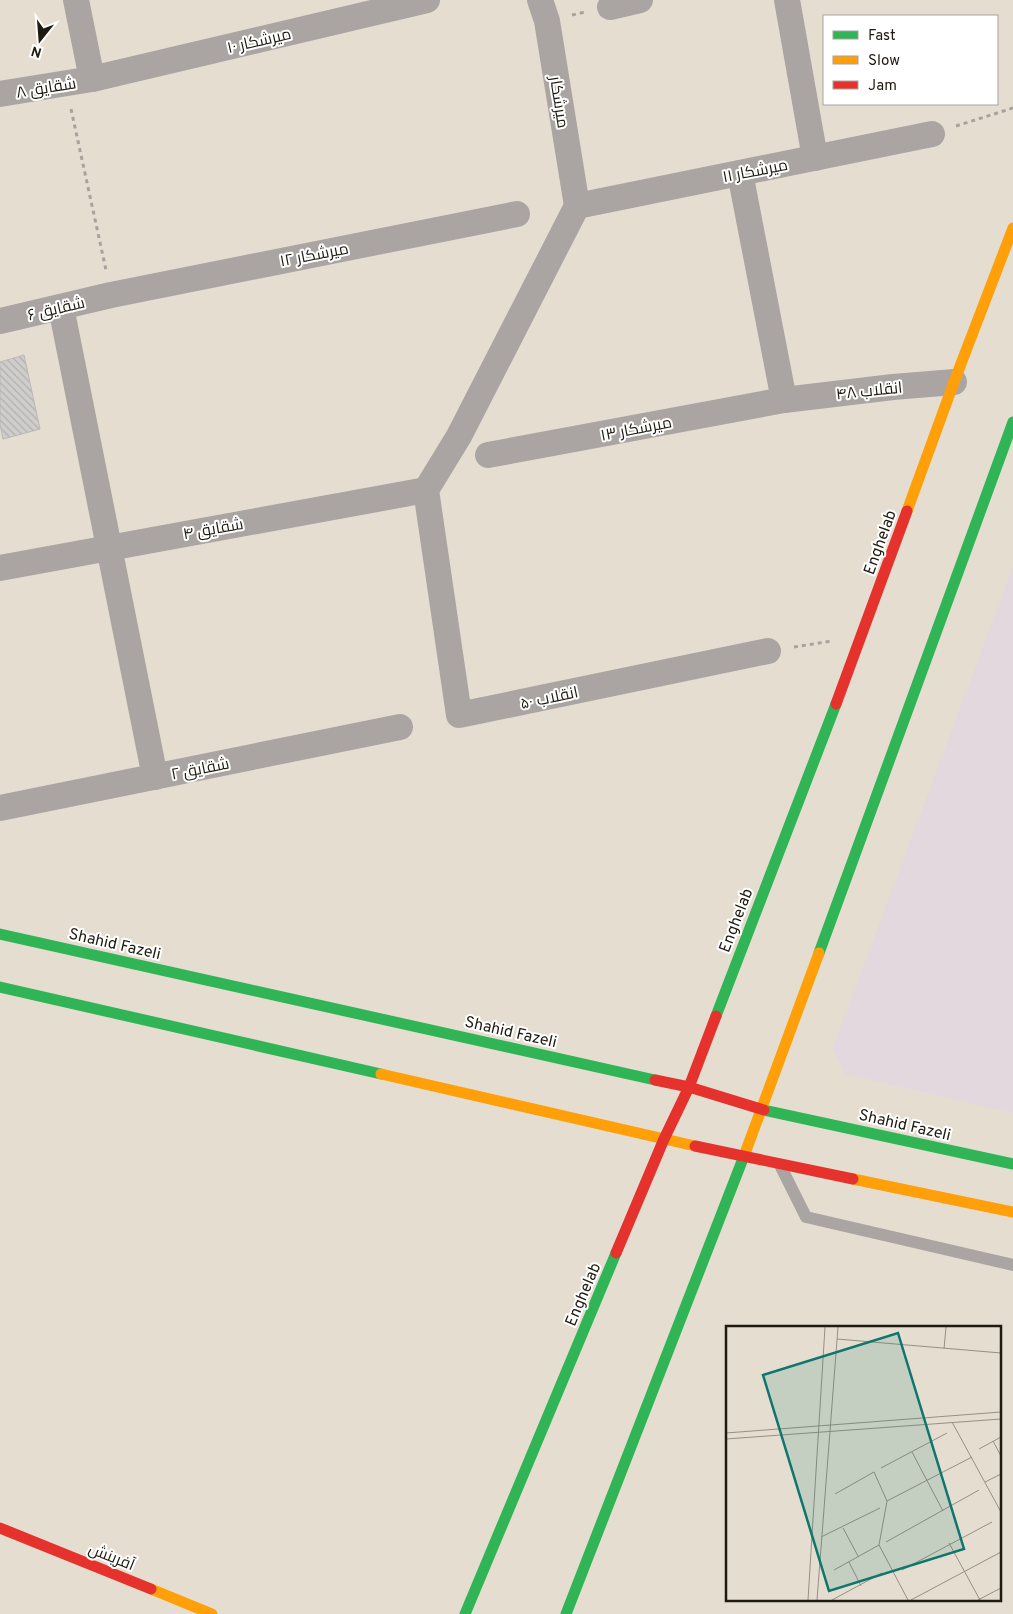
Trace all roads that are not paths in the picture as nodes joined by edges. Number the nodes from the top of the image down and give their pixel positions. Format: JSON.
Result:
{"nodes":[{"id":1,"x":76,"y":0,"type":"edge"},
{"id":2,"x":427,"y":0,"type":"edge"},
{"id":3,"x":640,"y":0,"type":"edge"},
{"id":4,"x":786,"y":0,"type":"edge"},
{"id":5,"x":610,"y":7,"type":"road end"},
{"id":6,"x":543,"y":10,"type":"edge"},
{"id":7,"x":92,"y":79,"type":"junction"},
{"id":8,"x":0,"y":94,"type":"edge"},
{"id":9,"x":932,"y":134,"type":"road end"},
{"id":10,"x":815,"y":158,"type":"junction"},
{"id":11,"x":740,"y":173,"type":"junction"},
{"id":12,"x":578,"y":206,"type":"junction"},
{"id":13,"x":517,"y":214,"type":"dead end"},
{"id":14,"x":1013,"y":228,"type":"edge"},
{"id":15,"x":111,"y":294,"type":"joint"},
{"id":16,"x":61,"y":307,"type":"junction"},
{"id":17,"x":0,"y":321,"type":"edge"},
{"id":18,"x":954,"y":382,"type":"junction"},
{"id":19,"x":784,"y":400,"type":"junction"},
{"id":20,"x":1013,"y":422,"type":"edge"},
{"id":21,"x":488,"y":455,"type":"dead end"},
{"id":22,"x":426,"y":490,"type":"junction"},
{"id":23,"x":110,"y":547,"type":"junction"},
{"id":24,"x":0,"y":568,"type":"edge"},
{"id":25,"x":768,"y":651,"type":"road end"},
{"id":26,"x":400,"y":727,"type":"dead end"},
{"id":27,"x":155,"y":777,"type":"junction"},
{"id":28,"x":0,"y":808,"type":"edge"},
{"id":29,"x":0,"y":934,"type":"edge"},
{"id":30,"x":0,"y":987,"type":"edge"},
{"id":31,"x":688,"y":1087,"type":"junction"},
{"id":32,"x":762,"y":1108,"type":"junction"},
{"id":33,"x":664,"y":1140,"type":"junction"},
{"id":34,"x":744,"y":1158,"type":"junction"},
{"id":35,"x":1013,"y":1164,"type":"edge"},
{"id":36,"x":780,"y":1165,"type":"junction"},
{"id":37,"x":1013,"y":1212,"type":"edge"},
{"id":38,"x":1013,"y":1265,"type":"edge"},
{"id":39,"x":0,"y":1528,"type":"edge"},
{"id":40,"x":212,"y":1614,"type":"edge"},
{"id":41,"x":465,"y":1614,"type":"edge"},
{"id":42,"x":566,"y":1614,"type":"edge"}],
"edges":[{"from":1,"to":7,"type":"street"},
{"from":2,"to":7,"type":"street","name":"میرشکار ۱۰"},
{"from":3,"to":5,"type":"street"},
{"from":4,"to":10,"type":"street"},
{"from":6,"to":12,"type":"street","name":"میرشکار"},
{"from":7,"to":8,"type":"street","name":"شقایق ۸"},
{"from":9,"to":10,"type":"street","name":"میرشکار ۱۱"},
{"from":10,"to":11,"type":"street","name":"میرشکار ۱۱"},
{"from":11,"to":12,"type":"street","name":"میرشکار ۱۱"},
{"from":11,"to":19,"type":"street"},
{"from":12,"to":22,"type":"street"},
{"from":13,"to":15,"type":"street","name":"میرشکار ۱۲"},
{"from":14,"to":18,"type":"main road","name":"Enghelab"},
{"from":15,"to":16,"type":"street","name":"شقایق ۶"},
{"from":16,"to":17,"type":"street","name":"شقایق ۶"},
{"from":16,"to":23,"type":"street"},
{"from":18,"to":19,"type":"street","name":"انقلاب ۴۸"},
{"from":18,"to":31,"type":"main road","name":"Enghelab"},
{"from":19,"to":21,"type":"street","name":"میرشکار ۱۳"},
{"from":20,"to":32,"type":"main road"},
{"from":22,"to":23,"type":"street","name":"شقایق ۴"},
{"from":22,"to":25,"type":"street","name":"انقلاب ۵۰"},
{"from":23,"to":24,"type":"street","name":"شقایق ۴"},
{"from":23,"to":27,"type":"street"},
{"from":26,"to":27,"type":"street","name":"شقایق ۲"},
{"from":27,"to":28,"type":"street","name":"شقایق ۲"},
{"from":29,"to":31,"type":"main road","name":"Shahid Fazeli"},
{"from":30,"to":33,"type":"main road"},
{"from":31,"to":32,"type":"main road","name":"Shahid Fazeli"},
{"from":31,"to":33,"type":"main road","name":"Enghelab"},
{"from":32,"to":34,"type":"main road"},
{"from":32,"to":35,"type":"main road","name":"Shahid Fazeli"},
{"from":33,"to":34,"type":"main road"},
{"from":33,"to":41,"type":"main road","name":"Enghelab"},
{"from":34,"to":36,"type":"main road"},
{"from":34,"to":42,"type":"main road"},
{"from":36,"to":37,"type":"main road"},
{"from":36,"to":38,"type":"lane"},
{"from":39,"to":40,"type":"main road","name":"آفرینش"}]}
